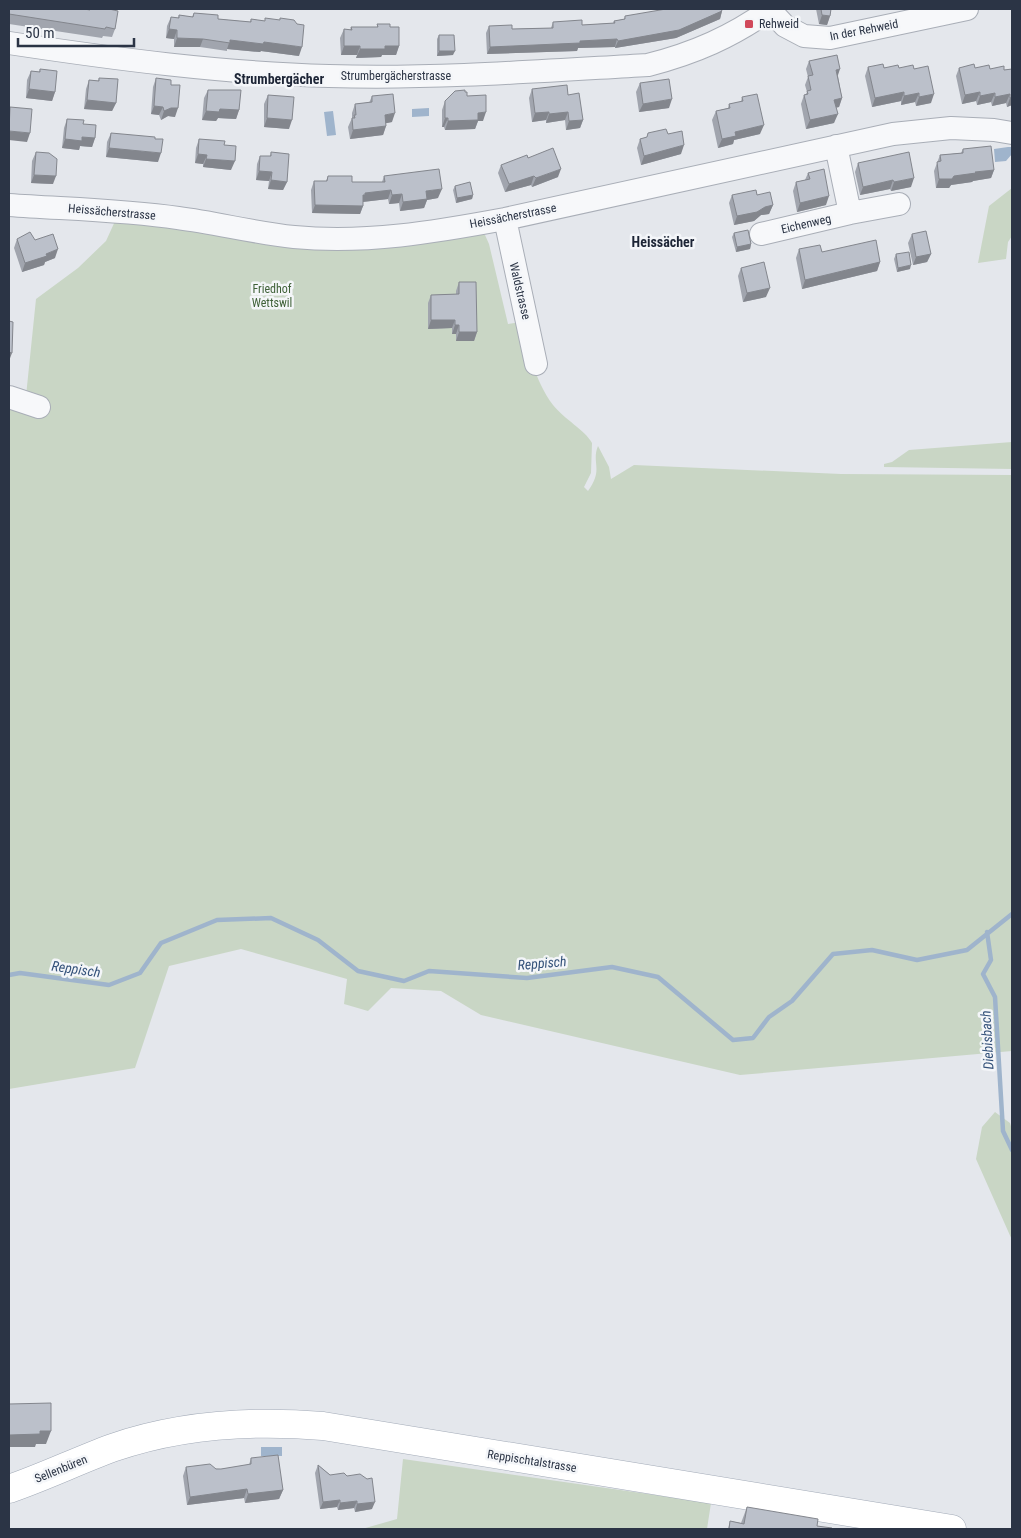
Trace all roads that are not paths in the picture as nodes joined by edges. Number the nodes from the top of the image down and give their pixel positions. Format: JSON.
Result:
{"nodes":[{"id":1,"x":770,"y":9,"type":"edge"},
{"id":2,"x":967,"y":9,"type":"edge"},
{"id":3,"x":9,"y":43,"type":"edge"},
{"id":4,"x":1012,"y":133,"type":"edge"},
{"id":5,"x":836,"y":146,"type":"junction"},
{"id":6,"x":899,"y":204,"type":"dead end"},
{"id":7,"x":9,"y":206,"type":"edge"},
{"id":8,"x":850,"y":213,"type":"junction"},
{"id":9,"x":505,"y":219,"type":"junction"},
{"id":10,"x":762,"y":234,"type":"dead end"},
{"id":11,"x":536,"y":364,"type":"dead end"},
{"id":12,"x":9,"y":398,"type":"edge"},
{"id":13,"x":39,"y":407,"type":"dead end"},
{"id":14,"x":112,"y":1448,"type":"joint"},
{"id":15,"x":9,"y":1489,"type":"edge"},
{"id":16,"x":868,"y":1523,"type":"edge"},
{"id":17,"x":952,"y":1529,"type":"edge"}],
"edges":[{"from":1,"to":2,"type":"street","name":"In der Rehweid"},
{"from":1,"to":3,"type":"street","name":"Strumbergächerstrasse"},
{"from":4,"to":5,"type":"street","name":"Heissächerstrasse"},
{"from":5,"to":8,"type":"street"},
{"from":5,"to":9,"type":"street","name":"Heissächerstrasse"},
{"from":6,"to":8,"type":"street","name":"Eichenweg"},
{"from":7,"to":9,"type":"street","name":"Heissächerstrasse"},
{"from":8,"to":10,"type":"street","name":"Eichenweg"},
{"from":9,"to":11,"type":"street","name":"Waldstrasse"},
{"from":12,"to":13,"type":"street"},
{"from":14,"to":15,"type":"main road","name":"Sellenbüren"},
{"from":14,"to":16,"type":"main road","name":"Reppischtalstrasse"},
{"from":16,"to":17,"type":"main road","name":"Reppischtalstrasse"}]}
